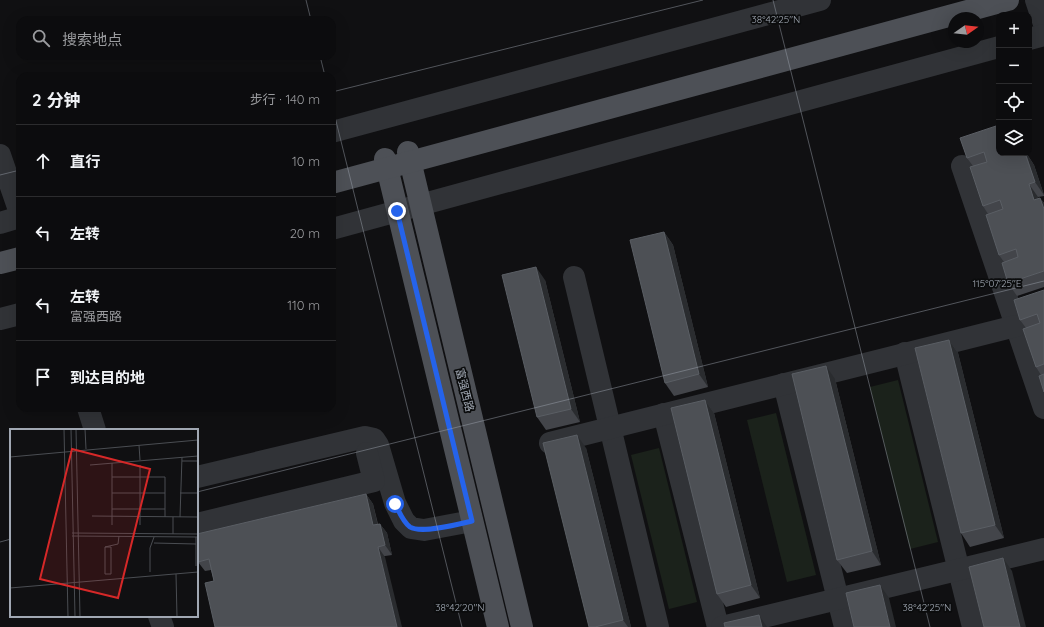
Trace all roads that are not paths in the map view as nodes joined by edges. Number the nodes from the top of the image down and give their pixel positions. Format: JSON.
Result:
{"nodes":[{"id":1,"x":820,"y":0,"type":"edge"},
{"id":2,"x":968,"y":0,"type":"edge"},
{"id":3,"x":1008,"y":0,"type":"edge"},
{"id":4,"x":1036,"y":0,"type":"edge"},
{"id":5,"x":1044,"y":24,"type":"edge"},
{"id":6,"x":1044,"y":35,"type":"edge"},
{"id":7,"x":1032,"y":38,"type":"edge"},
{"id":8,"x":996,"y":49,"type":"edge"},
{"id":9,"x":336,"y":131,"type":"edge"},
{"id":10,"x":0,"y":155,"type":"edge"},
{"id":11,"x":409,"y":157,"type":"junction"},
{"id":12,"x":386,"y":164,"type":"junction"},
{"id":13,"x":962,"y":166,"type":"edge"},
{"id":14,"x":336,"y":172,"type":"edge"},
{"id":15,"x":336,"y":182,"type":"edge"},
{"id":16,"x":16,"y":201,"type":"edge"},
{"id":17,"x":420,"y":205,"type":"junction"},
{"id":18,"x":397,"y":211,"type":"junction"},
{"id":19,"x":16,"y":219,"type":"edge"},
{"id":20,"x":0,"y":223,"type":"edge"},
{"id":21,"x":336,"y":228,"type":"edge"},
{"id":22,"x":16,"y":259,"type":"edge"},
{"id":23,"x":0,"y":263,"type":"edge"},
{"id":24,"x":16,"y":269,"type":"edge"},
{"id":25,"x":0,"y":274,"type":"edge"},
{"id":26,"x":574,"y":277,"type":"dead end"},
{"id":27,"x":16,"y":315,"type":"edge"},
{"id":28,"x":0,"y":319,"type":"edge"},
{"id":29,"x":1016,"y":326,"type":"junction"},
{"id":30,"x":905,"y":353,"type":"junction"},
{"id":31,"x":784,"y":384,"type":"junction"},
{"id":32,"x":1044,"y":408,"type":"edge"},
{"id":33,"x":89,"y":412,"type":"edge"},
{"id":34,"x":664,"y":414,"type":"junction"},
{"id":35,"x":610,"y":427,"type":"junction"},
{"id":36,"x":95,"y":429,"type":"edge"},
{"id":37,"x":363,"y":437,"type":"junction"},
{"id":38,"x":545,"y":444,"type":"edge"},
{"id":39,"x":198,"y":477,"type":"edge"},
{"id":40,"x":472,"y":521,"type":"junction"},
{"id":41,"x":198,"y":524,"type":"edge"},
{"id":42,"x":1044,"y":549,"type":"edge"},
{"id":43,"x":959,"y":569,"type":"junction"},
{"id":44,"x":838,"y":599,"type":"junction"},
{"id":45,"x":159,"y":617,"type":"edge"},
{"id":46,"x":163,"y":627,"type":"edge"},
{"id":47,"x":498,"y":627,"type":"edge"},
{"id":48,"x":522,"y":627,"type":"edge"},
{"id":49,"x":658,"y":627,"type":"edge"},
{"id":50,"x":718,"y":627,"type":"edge"},
{"id":51,"x":722,"y":627,"type":"edge"},
{"id":52,"x":845,"y":627,"type":"edge"},
{"id":53,"x":973,"y":627,"type":"edge"}],
"edges":[{"from":1,"to":9,"type":"street"},
{"from":2,"to":11,"type":"main road"},
{"from":3,"to":11,"type":"main road"},
{"from":4,"to":5,"type":"street"},
{"from":6,"to":7,"type":"street"},
{"from":8,"to":17,"type":"street"},
{"from":10,"to":16,"type":"street"},
{"from":11,"to":12,"type":"main road"},
{"from":11,"to":17,"type":"main road","name":"富强西路"},
{"from":12,"to":14,"type":"main road"},
{"from":12,"to":15,"type":"main road"},
{"from":12,"to":18,"type":"main road"},
{"from":13,"to":29,"type":"street"},
{"from":17,"to":18,"type":"street"},
{"from":17,"to":48,"type":"main road","name":"富强西路"},
{"from":18,"to":21,"type":"street"},
{"from":18,"to":40,"type":"main road"},
{"from":19,"to":20,"type":"street"},
{"from":22,"to":23,"type":"main road"},
{"from":24,"to":25,"type":"main road"},
{"from":26,"to":35,"type":"street"},
{"from":27,"to":28,"type":"street"},
{"from":29,"to":30,"type":"street"},
{"from":29,"to":32,"type":"street"},
{"from":30,"to":31,"type":"street"},
{"from":30,"to":43,"type":"street"},
{"from":31,"to":34,"type":"street"},
{"from":31,"to":44,"type":"street"},
{"from":33,"to":36,"type":"street"},
{"from":34,"to":35,"type":"street"},
{"from":34,"to":50,"type":"street"},
{"from":35,"to":38,"type":"street"},
{"from":35,"to":49,"type":"street"},
{"from":37,"to":39,"type":"street"},
{"from":37,"to":40,"type":"street"},
{"from":37,"to":41,"type":"street"},
{"from":40,"to":47,"type":"main road"},
{"from":42,"to":43,"type":"street"},
{"from":43,"to":44,"type":"street"},
{"from":43,"to":53,"type":"street"},
{"from":44,"to":51,"type":"street"},
{"from":44,"to":52,"type":"street"},
{"from":45,"to":46,"type":"street"}]}
